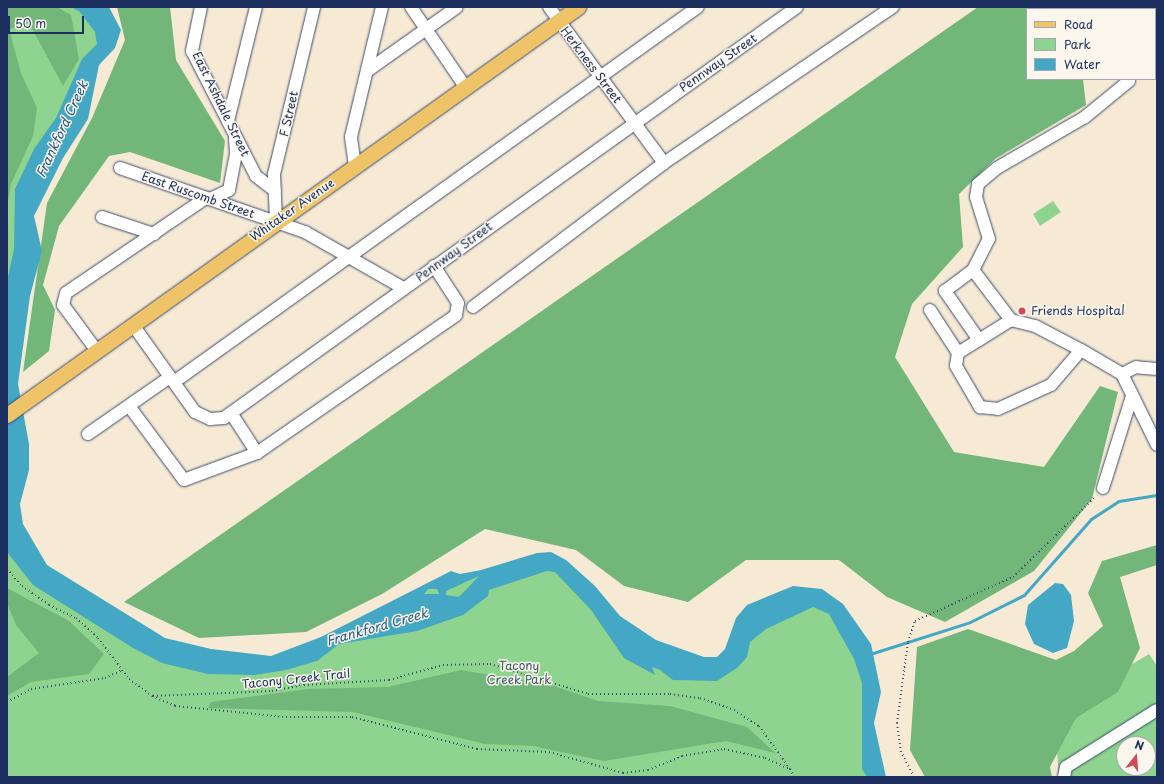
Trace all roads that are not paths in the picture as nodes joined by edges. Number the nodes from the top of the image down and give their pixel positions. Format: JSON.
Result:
{"nodes":[{"id":1,"x":201,"y":7,"type":"edge"},
{"id":2,"x":256,"y":7,"type":"edge"},
{"id":3,"x":314,"y":7,"type":"edge"},
{"id":4,"x":382,"y":7,"type":"edge"},
{"id":5,"x":411,"y":7,"type":"edge"},
{"id":6,"x":457,"y":7,"type":"edge"},
{"id":7,"x":549,"y":7,"type":"edge"},
{"id":8,"x":578,"y":7,"type":"edge"},
{"id":9,"x":698,"y":7,"type":"edge"},
{"id":10,"x":797,"y":7,"type":"edge"},
{"id":11,"x":892,"y":7,"type":"edge"},
{"id":12,"x":558,"y":21,"type":"junction"},
{"id":13,"x":427,"y":28,"type":"junction"},
{"id":14,"x":367,"y":71,"type":"junction"},
{"id":15,"x":600,"y":77,"type":"junction"},
{"id":16,"x":1129,"y":80,"type":"edge"},
{"id":17,"x":466,"y":88,"type":"junction"},
{"id":18,"x":635,"y":122,"type":"junction"},
{"id":19,"x":231,"y":127,"type":"junction"},
{"id":20,"x":664,"y":163,"type":"junction"},
{"id":21,"x":355,"y":166,"type":"junction"},
{"id":22,"x":120,"y":168,"type":"dead end"},
{"id":23,"x":275,"y":191,"type":"junction"},
{"id":24,"x":208,"y":199,"type":"junction"},
{"id":25,"x":102,"y":217,"type":"dead end"},
{"id":26,"x":276,"y":221,"type":"junction"},
{"id":27,"x":154,"y":234,"type":"junction"},
{"id":28,"x":349,"y":258,"type":"junction"},
{"id":29,"x":434,"y":266,"type":"junction"},
{"id":30,"x":973,"y":270,"type":"junction"},
{"id":31,"x":403,"y":288,"type":"junction"},
{"id":32,"x":473,"y":307,"type":"dead end"},
{"id":33,"x":930,"y":310,"type":"dead end"},
{"id":34,"x":1011,"y":320,"type":"junction"},
{"id":35,"x":133,"y":325,"type":"junction"},
{"id":36,"x":979,"y":340,"type":"junction"},
{"id":37,"x":1081,"y":350,"type":"junction"},
{"id":38,"x":96,"y":351,"type":"junction"},
{"id":39,"x":958,"y":353,"type":"junction"},
{"id":40,"x":1157,"y":369,"type":"edge"},
{"id":41,"x":1122,"y":374,"type":"junction"},
{"id":42,"x":172,"y":380,"type":"junction"},
{"id":43,"x":1132,"y":396,"type":"junction"},
{"id":44,"x":129,"y":406,"type":"junction"},
{"id":45,"x":231,"y":413,"type":"junction"},
{"id":46,"x":7,"y":415,"type":"edge"},
{"id":47,"x":88,"y":434,"type":"dead end"},
{"id":48,"x":1157,"y":445,"type":"edge"},
{"id":49,"x":257,"y":453,"type":"junction"},
{"id":50,"x":1104,"y":488,"type":"road end"},
{"id":51,"x":1157,"y":710,"type":"edge"},
{"id":52,"x":1065,"y":772,"type":"edge"}],
"edges":[{"from":1,"to":19,"type":"street","name":"East Ashdale Street"},
{"from":2,"to":19,"type":"street"},
{"from":3,"to":23,"type":"street","name":"F Street"},
{"from":4,"to":14,"type":"street"},
{"from":5,"to":13,"type":"street"},
{"from":6,"to":13,"type":"street"},
{"from":7,"to":12,"type":"street","name":"Herkness Street"},
{"from":8,"to":12,"type":"main road","name":"Whitaker Avenue"},
{"from":9,"to":15,"type":"street"},
{"from":10,"to":18,"type":"street","name":"Pennway Street"},
{"from":11,"to":20,"type":"street"},
{"from":12,"to":15,"type":"street","name":"Herkness Street"},
{"from":12,"to":17,"type":"main road","name":"Whitaker Avenue"},
{"from":13,"to":14,"type":"street"},
{"from":13,"to":17,"type":"street"},
{"from":14,"to":21,"type":"street"},
{"from":15,"to":18,"type":"street","name":"Herkness Street"},
{"from":15,"to":28,"type":"street"},
{"from":16,"to":30,"type":"street"},
{"from":17,"to":21,"type":"main road","name":"Whitaker Avenue"},
{"from":18,"to":20,"type":"street","name":"Herkness Street"},
{"from":18,"to":29,"type":"street","name":"Pennway Street"},
{"from":19,"to":23,"type":"street","name":"East Ashdale Street"},
{"from":19,"to":24,"type":"street"},
{"from":20,"to":32,"type":"street"},
{"from":21,"to":26,"type":"main road","name":"Whitaker Avenue"},
{"from":22,"to":24,"type":"street","name":"East Ruscomb Street"},
{"from":23,"to":26,"type":"street","name":"F Street"},
{"from":24,"to":26,"type":"street","name":"East Ruscomb Street"},
{"from":24,"to":27,"type":"street"},
{"from":25,"to":27,"type":"street"},
{"from":26,"to":28,"type":"street","name":"East Ruscomb Street"},
{"from":26,"to":35,"type":"main road","name":"Whitaker Avenue"},
{"from":27,"to":38,"type":"street"},
{"from":28,"to":31,"type":"street","name":"East Ruscomb Street"},
{"from":28,"to":42,"type":"street"},
{"from":29,"to":31,"type":"street","name":"Pennway Street"},
{"from":29,"to":49,"type":"street"},
{"from":30,"to":34,"type":"street"},
{"from":30,"to":36,"type":"street"},
{"from":31,"to":45,"type":"street","name":"Pennway Street"},
{"from":33,"to":39,"type":"street"},
{"from":34,"to":36,"type":"street"},
{"from":34,"to":37,"type":"street"},
{"from":35,"to":38,"type":"main road","name":"Whitaker Avenue"},
{"from":35,"to":42,"type":"street","name":"Pennway Street"},
{"from":36,"to":39,"type":"street"},
{"from":37,"to":39,"type":"street"},
{"from":37,"to":41,"type":"street"},
{"from":38,"to":46,"type":"main road","name":"Whitaker Avenue"},
{"from":40,"to":41,"type":"street"},
{"from":41,"to":43,"type":"street"},
{"from":42,"to":44,"type":"street"},
{"from":42,"to":45,"type":"street","name":"Pennway Street"},
{"from":43,"to":48,"type":"street"},
{"from":43,"to":50,"type":"street"},
{"from":44,"to":47,"type":"street"},
{"from":44,"to":49,"type":"street"},
{"from":45,"to":49,"type":"street"},
{"from":51,"to":52,"type":"street"}]}
